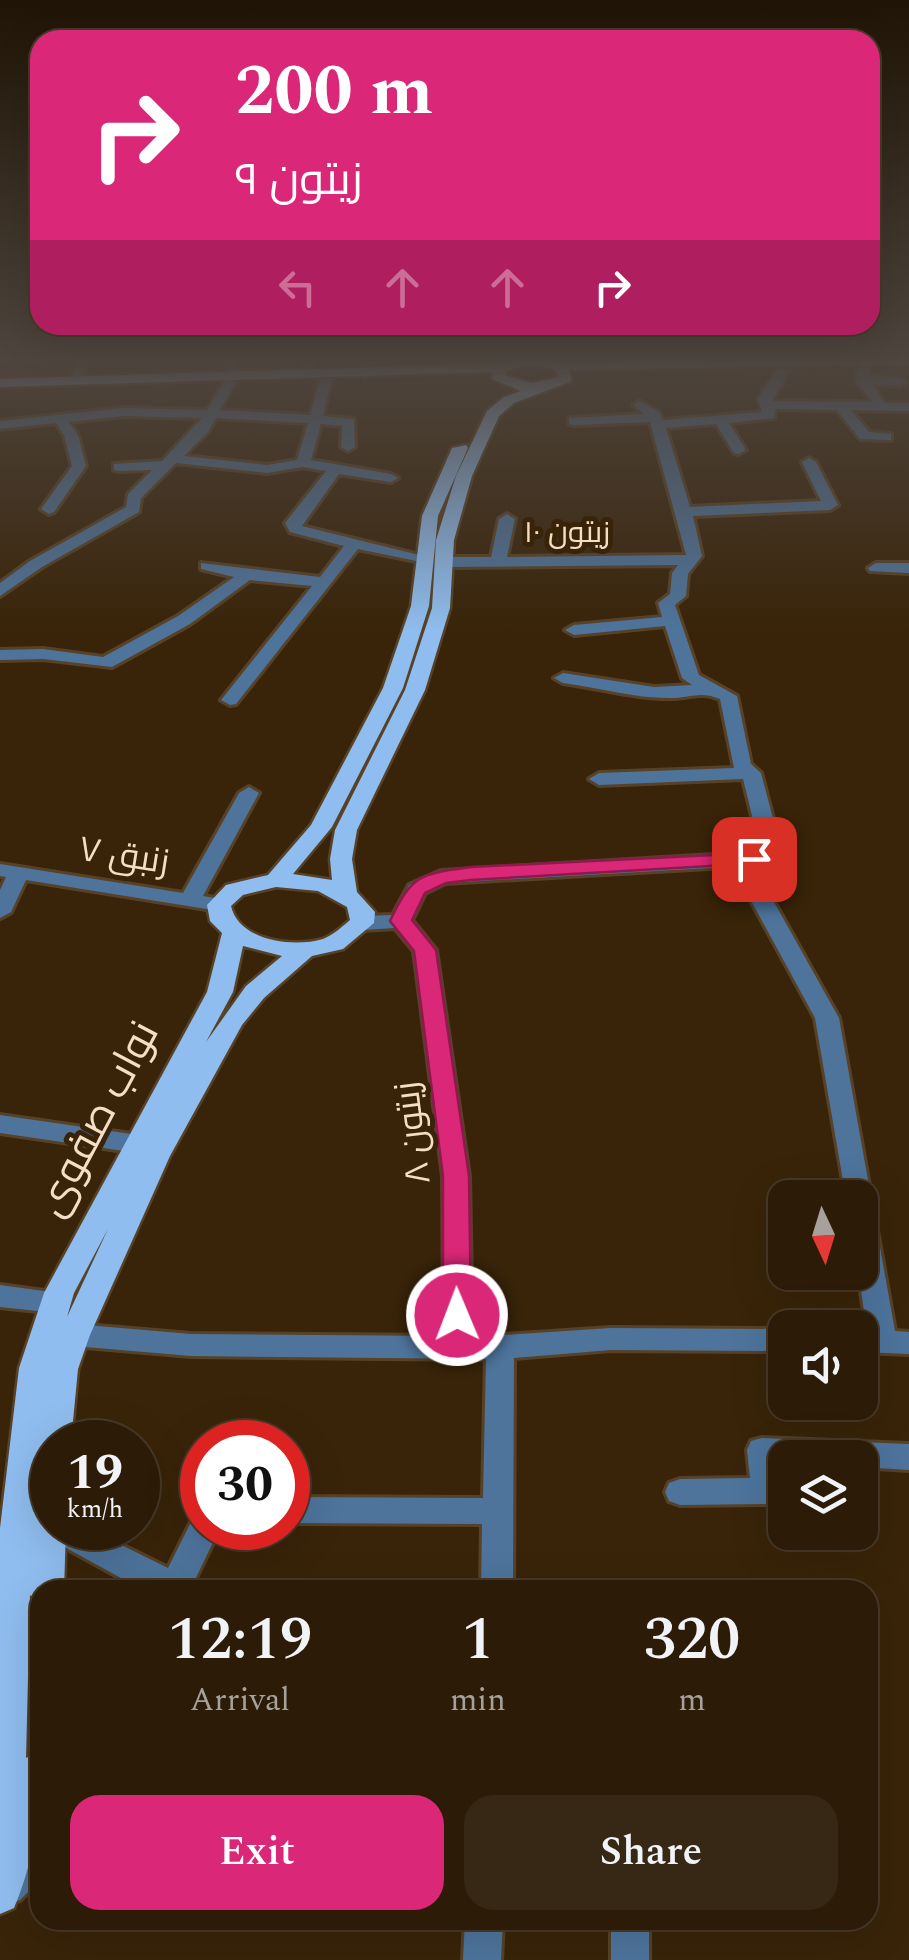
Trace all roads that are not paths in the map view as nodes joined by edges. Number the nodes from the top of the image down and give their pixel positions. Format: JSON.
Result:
{"nodes":[{"id":1,"x":74,"y":448,"type":"edge"},
{"id":2,"x":184,"y":448,"type":"edge"},
{"id":3,"x":307,"y":448,"type":"edge"},
{"id":4,"x":460,"y":448,"type":"edge"},
{"id":5,"x":476,"y":448,"type":"edge"},
{"id":6,"x":665,"y":448,"type":"edge"},
{"id":7,"x":173,"y":462,"type":"junction"},
{"id":8,"x":809,"y":462,"type":"dead end"},
{"id":9,"x":303,"y":463,"type":"junction"},
{"id":10,"x":120,"y":468,"type":"dead end"},
{"id":11,"x":336,"y":468,"type":"junction"},
{"id":12,"x":390,"y":478,"type":"dead end"},
{"id":13,"x":49,"y":509,"type":"dead end"},
{"id":14,"x":686,"y":512,"type":"junction"},
{"id":15,"x":507,"y":518,"type":"dead end"},
{"id":16,"x":436,"y":540,"type":"junction"},
{"id":17,"x":354,"y":544,"type":"junction"},
{"id":18,"x":691,"y":560,"type":"junction"},
{"id":19,"x":435,"y":561,"type":"junction"},
{"id":20,"x":498,"y":561,"type":"junction"},
{"id":21,"x":207,"y":566,"type":"dead end"},
{"id":22,"x":876,"y":568,"type":"dead end"},
{"id":23,"x":909,"y":568,"type":"edge"},
{"id":24,"x":248,"y":574,"type":"junction"},
{"id":25,"x":326,"y":582,"type":"junction"},
{"id":26,"x":0,"y":591,"type":"edge"},
{"id":27,"x":670,"y":621,"type":"junction"},
{"id":28,"x":574,"y":630,"type":"dead end"},
{"id":29,"x":0,"y":655,"type":"edge"},
{"id":30,"x":563,"y":678,"type":"dead end"},
{"id":31,"x":710,"y":686,"type":"junction"},
{"id":32,"x":230,"y":700,"type":"dead end"},
{"id":33,"x":751,"y":773,"type":"junction"},
{"id":34,"x":599,"y":779,"type":"dead end"},
{"id":35,"x":250,"y":793,"type":"dead end"},
{"id":36,"x":754,"y":859,"type":"junction"},
{"id":37,"x":10,"y":871,"type":"edge"},
{"id":38,"x":276,"y":880,"type":"junction"},
{"id":39,"x":346,"y":894,"type":"junction"},
{"id":40,"x":190,"y":900,"type":"junction"},
{"id":41,"x":219,"y":904,"type":"junction"},
{"id":42,"x":0,"y":912,"type":"edge"},
{"id":43,"x":401,"y":921,"type":"junction"},
{"id":44,"x":362,"y":924,"type":"junction"},
{"id":45,"x":232,"y":935,"type":"junction"},
{"id":46,"x":304,"y":949,"type":"junction"},
{"id":47,"x":0,"y":1124,"type":"edge"},
{"id":48,"x":138,"y":1144,"type":"junction"},
{"id":49,"x":856,"y":1180,"type":"edge"},
{"id":50,"x":114,"y":1216,"type":"junction"},
{"id":51,"x":875,"y":1290,"type":"edge"},
{"id":52,"x":0,"y":1296,"type":"edge"},
{"id":53,"x":56,"y":1302,"type":"junction"},
{"id":54,"x":74,"y":1335,"type":"junction"},
{"id":55,"x":768,"y":1340,"type":"edge"},
{"id":56,"x":884,"y":1342,"type":"edge"},
{"id":57,"x":458,"y":1348,"type":"junction"},
{"id":58,"x":500,"y":1348,"type":"junction"},
{"id":59,"x":56,"y":1420,"type":"edge"},
{"id":60,"x":909,"y":1457,"type":"edge"},
{"id":61,"x":680,"y":1492,"type":"dead end"},
{"id":62,"x":310,"y":1510,"type":"edge"},
{"id":63,"x":500,"y":1511,"type":"junction"},
{"id":64,"x":50,"y":1550,"type":"edge"},
{"id":65,"x":100,"y":1550,"type":"edge"},
{"id":66,"x":193,"y":1550,"type":"edge"},
{"id":67,"x":7,"y":1558,"type":"edge"},
{"id":68,"x":47,"y":1580,"type":"edge"},
{"id":69,"x":157,"y":1580,"type":"edge"},
{"id":70,"x":178,"y":1580,"type":"edge"},
{"id":71,"x":497,"y":1580,"type":"edge"},
{"id":72,"x":29,"y":1838,"type":"edge"},
{"id":73,"x":0,"y":1893,"type":"edge"},
{"id":74,"x":484,"y":1930,"type":"edge"},
{"id":75,"x":630,"y":1930,"type":"edge"},
{"id":76,"x":482,"y":1960,"type":"edge"},
{"id":77,"x":630,"y":1960,"type":"edge"}],
"edges":[{"from":1,"to":13,"type":"street"},
{"from":2,"to":7,"type":"street"},
{"from":3,"to":9,"type":"street"},
{"from":4,"to":16,"type":"main road"},
{"from":5,"to":16,"type":"main road"},
{"from":6,"to":14,"type":"street"},
{"from":7,"to":9,"type":"street"},
{"from":7,"to":10,"type":"street"},
{"from":7,"to":26,"type":"street"},
{"from":8,"to":14,"type":"street"},
{"from":9,"to":11,"type":"street"},
{"from":11,"to":12,"type":"street"},
{"from":11,"to":17,"type":"street","name":"زیتون ۱۰"},
{"from":14,"to":18,"type":"street"},
{"from":15,"to":20,"type":"street"},
{"from":16,"to":19,"type":"main road"},
{"from":17,"to":19,"type":"street","name":"زیتون ۱۰"},
{"from":17,"to":25,"type":"street"},
{"from":18,"to":20,"type":"street","name":"زیتون ۱۰"},
{"from":18,"to":27,"type":"street"},
{"from":19,"to":20,"type":"street","name":"زیتون ۱۰"},
{"from":19,"to":38,"type":"main road"},
{"from":19,"to":39,"type":"main road"},
{"from":21,"to":24,"type":"street"},
{"from":22,"to":23,"type":"street"},
{"from":24,"to":25,"type":"street"},
{"from":24,"to":29,"type":"street"},
{"from":25,"to":32,"type":"street"},
{"from":27,"to":28,"type":"street"},
{"from":27,"to":31,"type":"street"},
{"from":30,"to":31,"type":"street"},
{"from":31,"to":33,"type":"street"},
{"from":33,"to":34,"type":"street"},
{"from":33,"to":36,"type":"street"},
{"from":35,"to":40,"type":"street"},
{"from":36,"to":43,"type":"street"},
{"from":36,"to":49,"type":"street"},
{"from":37,"to":40,"type":"street","name":"زنبق ۷"},
{"from":37,"to":42,"type":"street"},
{"from":38,"to":39,"type":"main road"},
{"from":38,"to":41,"type":"main road"},
{"from":39,"to":44,"type":"main road"},
{"from":40,"to":41,"type":"street","name":"زنبق ۷"},
{"from":41,"to":45,"type":"main road"},
{"from":43,"to":44,"type":"street"},
{"from":43,"to":57,"type":"street","name":"زیتون ۸"},
{"from":44,"to":46,"type":"main road"},
{"from":45,"to":46,"type":"main road"},
{"from":45,"to":48,"type":"main road","name":"نواب صفوی"},
{"from":46,"to":50,"type":"main road","name":"نواب صفوی"},
{"from":47,"to":48,"type":"street"},
{"from":48,"to":50,"type":"main road","name":"نواب صفوی"},
{"from":50,"to":53,"type":"main road","name":"نواب صفوی"},
{"from":50,"to":54,"type":"main road","name":"نواب صفوی"},
{"from":51,"to":56,"type":"street"},
{"from":52,"to":53,"type":"street"},
{"from":53,"to":67,"type":"main road","name":"نواب صفوی"},
{"from":54,"to":57,"type":"street"},
{"from":54,"to":59,"type":"main road","name":"نواب صفوی"},
{"from":55,"to":58,"type":"street"},
{"from":57,"to":58,"type":"street"},
{"from":58,"to":63,"type":"street"},
{"from":60,"to":61,"type":"street"},
{"from":62,"to":63,"type":"street"},
{"from":63,"to":71,"type":"street"},
{"from":64,"to":68,"type":"main road"},
{"from":65,"to":69,"type":"street"},
{"from":66,"to":70,"type":"street"},
{"from":67,"to":72,"type":"main road","name":"نواب صفوی"},
{"from":72,"to":73,"type":"main road","name":"نواب صفوی"},
{"from":74,"to":76,"type":"street"},
{"from":75,"to":77,"type":"street"}]}
